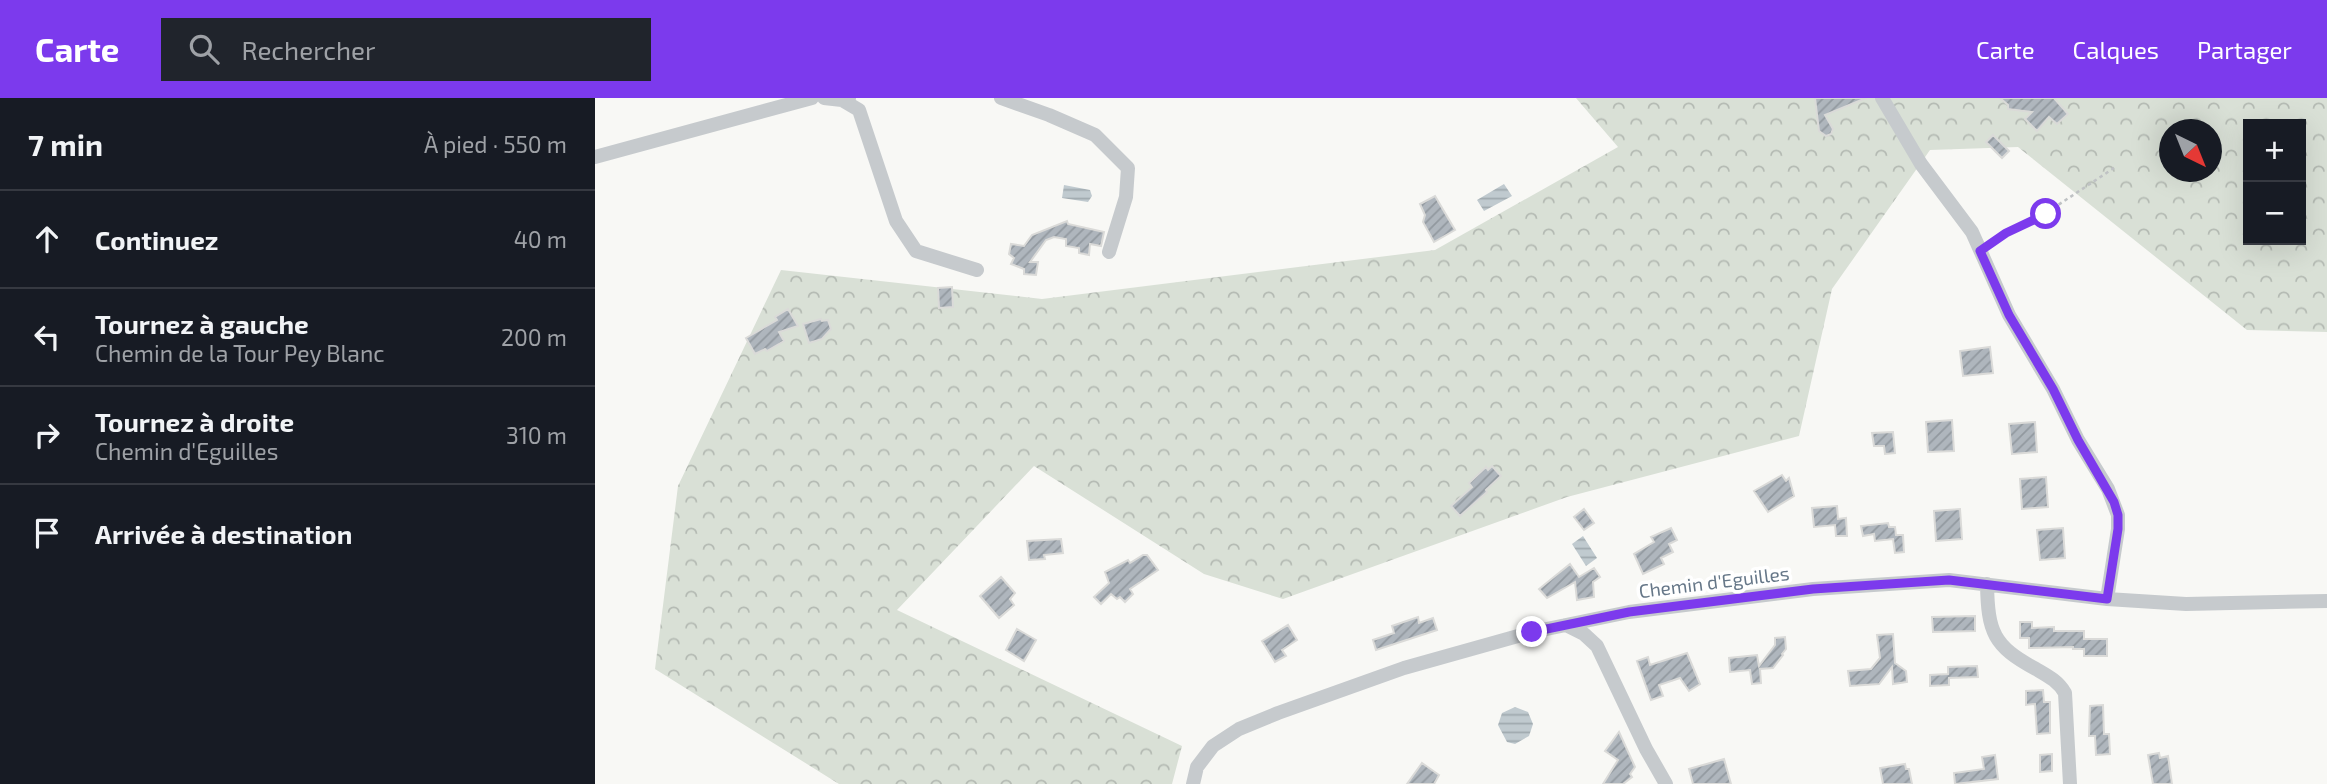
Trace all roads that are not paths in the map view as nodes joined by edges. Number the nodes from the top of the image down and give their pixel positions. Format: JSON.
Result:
{"nodes":[{"id":1,"x":811,"y":98,"type":"edge"},
{"id":2,"x":824,"y":98,"type":"edge"},
{"id":3,"x":1001,"y":98,"type":"edge"},
{"id":4,"x":1882,"y":98,"type":"edge"},
{"id":5,"x":846,"y":99,"type":"edge"},
{"id":6,"x":595,"y":157,"type":"edge"},
{"id":7,"x":1109,"y":252,"type":"dead end"},
{"id":8,"x":977,"y":270,"type":"dead end"},
{"id":9,"x":1987,"y":584,"type":"junction"},
{"id":10,"x":2107,"y":599,"type":"junction"},
{"id":11,"x":2327,"y":601,"type":"edge"},
{"id":12,"x":1566,"y":625,"type":"junction"},
{"id":13,"x":1193,"y":784,"type":"edge"},
{"id":14,"x":1666,"y":784,"type":"edge"},
{"id":15,"x":2070,"y":784,"type":"edge"}],
"edges":[{"from":1,"to":6,"type":"street"},
{"from":2,"to":5,"type":"street"},
{"from":3,"to":7,"type":"street"},
{"from":4,"to":10,"type":"street"},
{"from":5,"to":8,"type":"street"},
{"from":9,"to":10,"type":"street","name":"Chemin d'Eguilles"},
{"from":9,"to":12,"type":"street","name":"Chemin d'Eguilles"},
{"from":9,"to":15,"type":"street"},
{"from":10,"to":11,"type":"street","name":"Chemin d'Eguilles"},
{"from":12,"to":13,"type":"street","name":"Chemin d'Eguilles"},
{"from":12,"to":14,"type":"street"}]}
